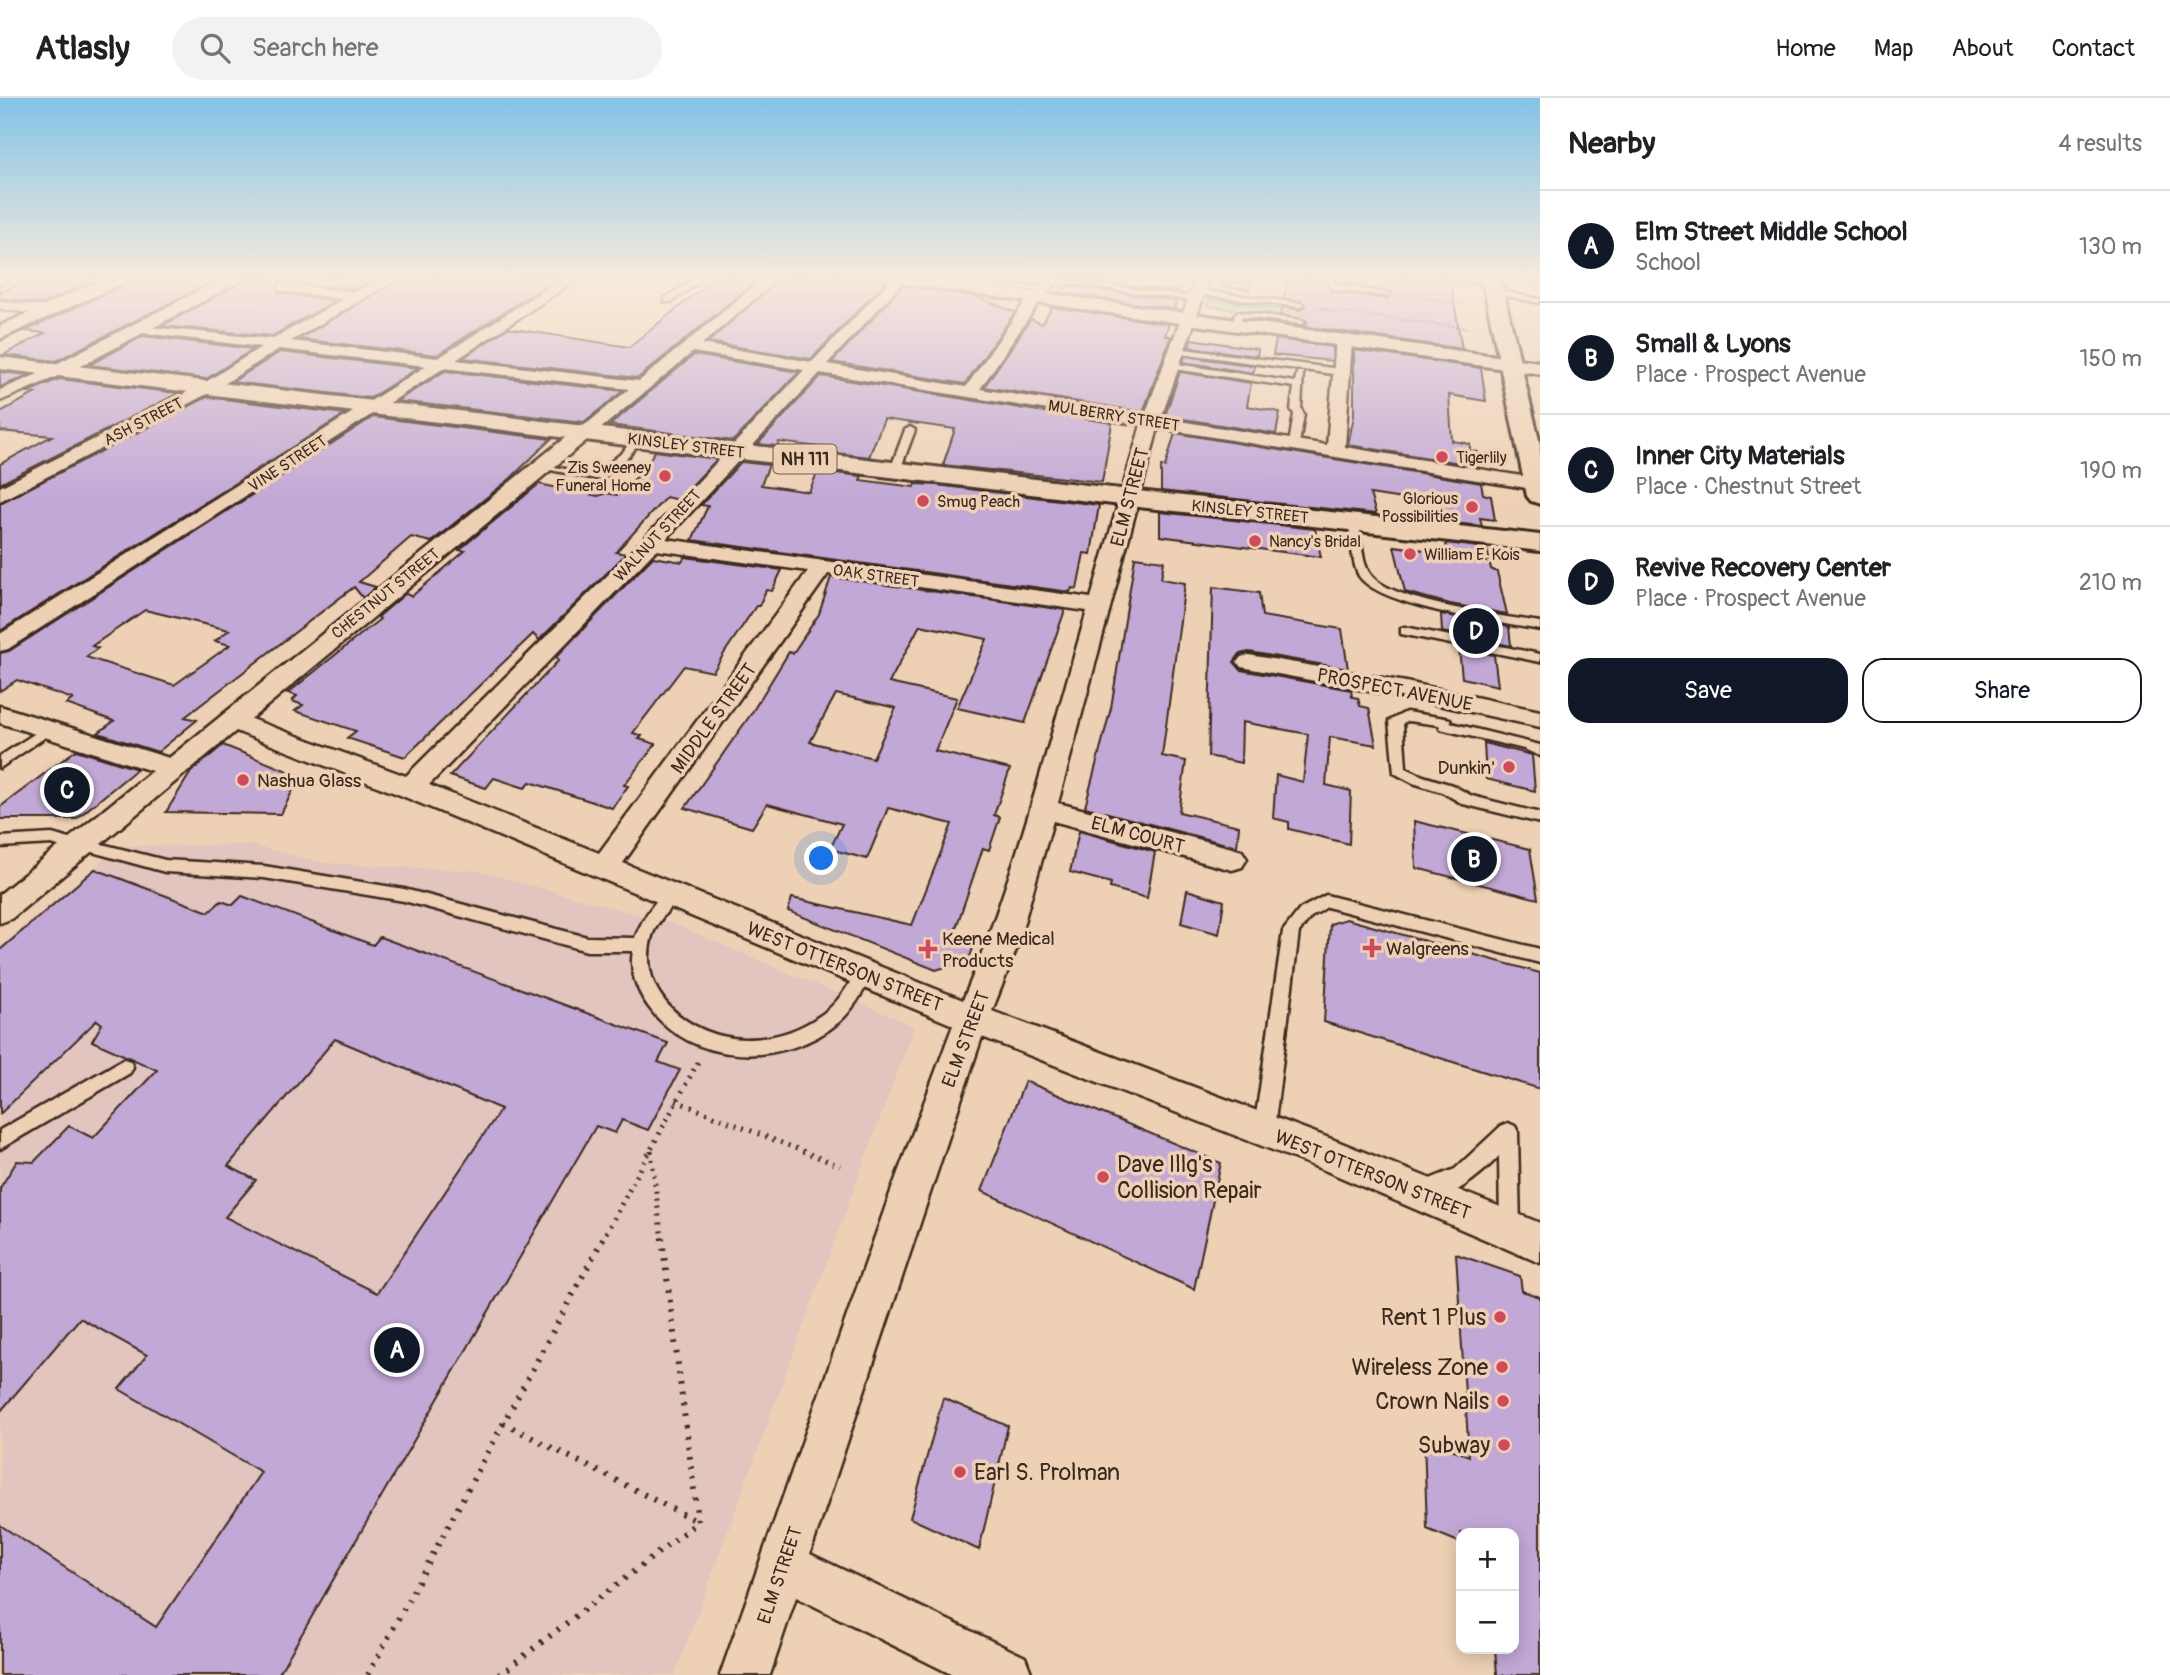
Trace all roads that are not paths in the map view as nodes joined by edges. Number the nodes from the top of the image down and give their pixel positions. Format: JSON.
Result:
{"nodes":[{"id":1,"x":96,"y":352,"type":"edge"},
{"id":2,"x":264,"y":352,"type":"edge"},
{"id":3,"x":347,"y":352,"type":"edge"},
{"id":4,"x":460,"y":352,"type":"edge"},
{"id":5,"x":683,"y":352,"type":"edge"},
{"id":6,"x":722,"y":352,"type":"edge"},
{"id":7,"x":832,"y":352,"type":"edge"},
{"id":8,"x":1000,"y":352,"type":"edge"},
{"id":9,"x":1175,"y":352,"type":"edge"},
{"id":10,"x":1343,"y":352,"type":"edge"},
{"id":11,"x":1428,"y":352,"type":"edge"},
{"id":12,"x":1508,"y":352,"type":"edge"},
{"id":13,"x":1173,"y":358,"type":"junction"},
{"id":14,"x":444,"y":362,"type":"junction"},
{"id":15,"x":0,"y":363,"type":"edge"},
{"id":16,"x":1510,"y":363,"type":"junction"},
{"id":17,"x":1301,"y":367,"type":"junction"},
{"id":18,"x":817,"y":368,"type":"junction"},
{"id":19,"x":1540,"y":368,"type":"edge"},
{"id":20,"x":57,"y":371,"type":"junction"},
{"id":21,"x":1340,"y":372,"type":"junction"},
{"id":22,"x":1299,"y":385,"type":"junction"},
{"id":23,"x":642,"y":386,"type":"junction"},
{"id":24,"x":207,"y":388,"type":"junction"},
{"id":25,"x":970,"y":392,"type":"junction"},
{"id":26,"x":0,"y":396,"type":"edge"},
{"id":27,"x":373,"y":407,"type":"junction"},
{"id":28,"x":1151,"y":421,"type":"junction"},
{"id":29,"x":1532,"y":427,"type":"edge"},
{"id":30,"x":910,"y":430,"type":"dead end"},
{"id":31,"x":584,"y":433,"type":"junction"},
{"id":32,"x":637,"y":439,"type":"junction"},
{"id":33,"x":1294,"y":444,"type":"junction"},
{"id":34,"x":735,"y":451,"type":"junction"},
{"id":35,"x":1336,"y":451,"type":"junction"},
{"id":36,"x":1536,"y":458,"type":"edge"},
{"id":37,"x":540,"y":467,"type":"junction"},
{"id":38,"x":895,"y":470,"type":"junction"},
{"id":39,"x":1539,"y":490,"type":"edge"},
{"id":40,"x":0,"y":495,"type":"edge"},
{"id":41,"x":1129,"y":498,"type":"junction"},
{"id":42,"x":1353,"y":523,"type":"junction"},
{"id":43,"x":650,"y":543,"type":"junction"},
{"id":44,"x":1540,"y":543,"type":"edge"},
{"id":45,"x":822,"y":567,"type":"junction"},
{"id":46,"x":1101,"y":607,"type":"junction"},
{"id":47,"x":1540,"y":625,"type":"edge"},
{"id":48,"x":1405,"y":631,"type":"dead end"},
{"id":49,"x":0,"y":643,"type":"edge"},
{"id":50,"x":1540,"y":658,"type":"edge"},
{"id":51,"x":1249,"y":662,"type":"dead end"},
{"id":52,"x":0,"y":714,"type":"edge"},
{"id":53,"x":1540,"y":719,"type":"edge"},
{"id":54,"x":230,"y":720,"type":"junction"},
{"id":55,"x":47,"y":729,"type":"junction"},
{"id":56,"x":1540,"y":751,"type":"edge"},
{"id":57,"x":0,"y":763,"type":"edge"},
{"id":58,"x":172,"y":768,"type":"junction"},
{"id":59,"x":411,"y":788,"type":"junction"},
{"id":60,"x":1447,"y":788,"type":"junction"},
{"id":61,"x":1043,"y":809,"type":"junction"},
{"id":62,"x":1540,"y":810,"type":"edge"},
{"id":63,"x":1540,"y":818,"type":"edge"},
{"id":64,"x":0,"y":842,"type":"edge"},
{"id":65,"x":80,"y":845,"type":"junction"},
{"id":66,"x":1232,"y":859,"type":"dead end"},
{"id":67,"x":603,"y":869,"type":"junction"},
{"id":68,"x":671,"y":895,"type":"junction"},
{"id":69,"x":0,"y":911,"type":"edge"},
{"id":70,"x":642,"y":944,"type":"junction"},
{"id":71,"x":1540,"y":956,"type":"edge"},
{"id":72,"x":864,"y":974,"type":"junction"},
{"id":73,"x":971,"y":1018,"type":"junction"},
{"id":74,"x":124,"y":1068,"type":"dead end"},
{"id":75,"x":1264,"y":1129,"type":"junction"},
{"id":76,"x":0,"y":1140,"type":"edge"},
{"id":77,"x":1416,"y":1191,"type":"junction"},
{"id":78,"x":1525,"y":1236,"type":"edge"},
{"id":79,"x":782,"y":1565,"type":"junction"},
{"id":80,"x":745,"y":1675,"type":"edge"},
{"id":81,"x":1007,"y":1675,"type":"edge"}],
"edges":[{"from":1,"to":20,"type":"main road"},
{"from":2,"to":24,"type":"street","name":"ASH STREET"},
{"from":3,"to":14,"type":"street"},
{"from":4,"to":14,"type":"street","name":"VINE STREET"},
{"from":5,"to":23,"type":"street","name":"CHESTNUT STREET"},
{"from":6,"to":18,"type":"street","name":"MULBERRY STREET"},
{"from":7,"to":18,"type":"street","name":"WALNUT STREET"},
{"from":8,"to":25,"type":"street"},
{"from":9,"to":13,"type":"street","name":"ELM STREET"},
{"from":10,"to":21,"type":"street"},
{"from":11,"to":16,"type":"main road"},
{"from":12,"to":16,"type":"main road"},
{"from":13,"to":17,"type":"lane"},
{"from":13,"to":22,"type":"lane"},
{"from":13,"to":28,"type":"street","name":"ELM STREET"},
{"from":14,"to":23,"type":"street"},
{"from":14,"to":27,"type":"street","name":"VINE STREET"},
{"from":15,"to":20,"type":"main road","name":"KINSLEY STREET","number":"NH 111"},
{"from":16,"to":19,"type":"main road"},
{"from":16,"to":29,"type":"main road"},
{"from":17,"to":21,"type":"lane"},
{"from":17,"to":22,"type":"lane"},
{"from":18,"to":25,"type":"street","name":"MULBERRY STREET"},
{"from":18,"to":34,"type":"street","name":"WALNUT STREET"},
{"from":20,"to":24,"type":"main road","name":"KINSLEY STREET","number":"NH 111"},
{"from":20,"to":26,"type":"street"},
{"from":21,"to":35,"type":"street"},
{"from":22,"to":33,"type":"lane"},
{"from":23,"to":31,"type":"street","name":"CHESTNUT STREET"},
{"from":24,"to":27,"type":"main road","name":"KINSLEY STREET","number":"NH 111"},
{"from":24,"to":40,"type":"street","name":"ASH STREET"},
{"from":25,"to":28,"type":"street","name":"MULBERRY STREET"},
{"from":27,"to":31,"type":"main road","name":"KINSLEY STREET","number":"NH 111"},
{"from":27,"to":49,"type":"street","name":"VINE STREET"},
{"from":28,"to":33,"type":"street","name":"MULBERRY STREET"},
{"from":28,"to":41,"type":"street","name":"ELM STREET"},
{"from":29,"to":36,"type":"main road"},
{"from":30,"to":38,"type":"lane"},
{"from":31,"to":32,"type":"main road","name":"KINSLEY STREET","number":"NH 111"},
{"from":31,"to":37,"type":"street","name":"CHESTNUT STREET"},
{"from":32,"to":34,"type":"main road","name":"KINSLEY STREET","number":"NH 111"},
{"from":32,"to":37,"type":"lane"},
{"from":33,"to":35,"type":"street","name":"MULBERRY STREET"},
{"from":34,"to":38,"type":"main road","name":"KINSLEY STREET","number":"NH 111"},
{"from":34,"to":43,"type":"street","name":"WALNUT STREET"},
{"from":35,"to":39,"type":"street","name":"MULBERRY STREET"},
{"from":36,"to":39,"type":"main road"},
{"from":37,"to":54,"type":"street","name":"CHESTNUT STREET"},
{"from":38,"to":41,"type":"main road","name":"KINSLEY STREET","number":"NH 111"},
{"from":41,"to":42,"type":"main road","name":"KINSLEY STREET","number":"NH 111"},
{"from":41,"to":46,"type":"street","name":"ELM STREET"},
{"from":42,"to":44,"type":"main road","name":"KINSLEY STREET","number":"NH 111"},
{"from":42,"to":47,"type":"lane"},
{"from":43,"to":45,"type":"street","name":"OAK STREET"},
{"from":43,"to":59,"type":"street","name":"WALNUT STREET"},
{"from":45,"to":46,"type":"street","name":"OAK STREET"},
{"from":45,"to":67,"type":"street","name":"MIDDLE STREET"},
{"from":46,"to":61,"type":"street","name":"ELM STREET"},
{"from":48,"to":50,"type":"lane"},
{"from":51,"to":53,"type":"street","name":"PROSPECT AVENUE"},
{"from":52,"to":55,"type":"street"},
{"from":54,"to":58,"type":"street","name":"CHESTNUT STREET"},
{"from":54,"to":59,"type":"street","name":"WEST OTTERSON STREET"},
{"from":55,"to":57,"type":"lane"},
{"from":55,"to":58,"type":"street"},
{"from":56,"to":60,"type":"lane"},
{"from":58,"to":65,"type":"street","name":"CHESTNUT STREET"},
{"from":59,"to":67,"type":"street","name":"WEST OTTERSON STREET"},
{"from":60,"to":62,"type":"lane"},
{"from":60,"to":63,"type":"lane"},
{"from":61,"to":66,"type":"street","name":"ELM COURT"},
{"from":61,"to":73,"type":"street","name":"ELM STREET"},
{"from":64,"to":65,"type":"lane"},
{"from":65,"to":69,"type":"street","name":"CHESTNUT STREET"},
{"from":65,"to":70,"type":"lane"},
{"from":67,"to":68,"type":"street","name":"WEST OTTERSON STREET"},
{"from":68,"to":70,"type":"lane"},
{"from":68,"to":72,"type":"street","name":"WEST OTTERSON STREET"},
{"from":70,"to":72,"type":"lane"},
{"from":71,"to":75,"type":"lane"},
{"from":72,"to":73,"type":"street","name":"WEST OTTERSON STREET"},
{"from":73,"to":75,"type":"street","name":"WEST OTTERSON STREET"},
{"from":73,"to":79,"type":"street","name":"ELM STREET"},
{"from":74,"to":76,"type":"lane"},
{"from":75,"to":77,"type":"street","name":"WEST OTTERSON STREET"},
{"from":77,"to":78,"type":"street","name":"WEST OTTERSON STREET"},
{"from":77,"to":78,"type":"lane"},
{"from":79,"to":80,"type":"street","name":"ELM STREET"},
{"from":79,"to":81,"type":"street"}]}
